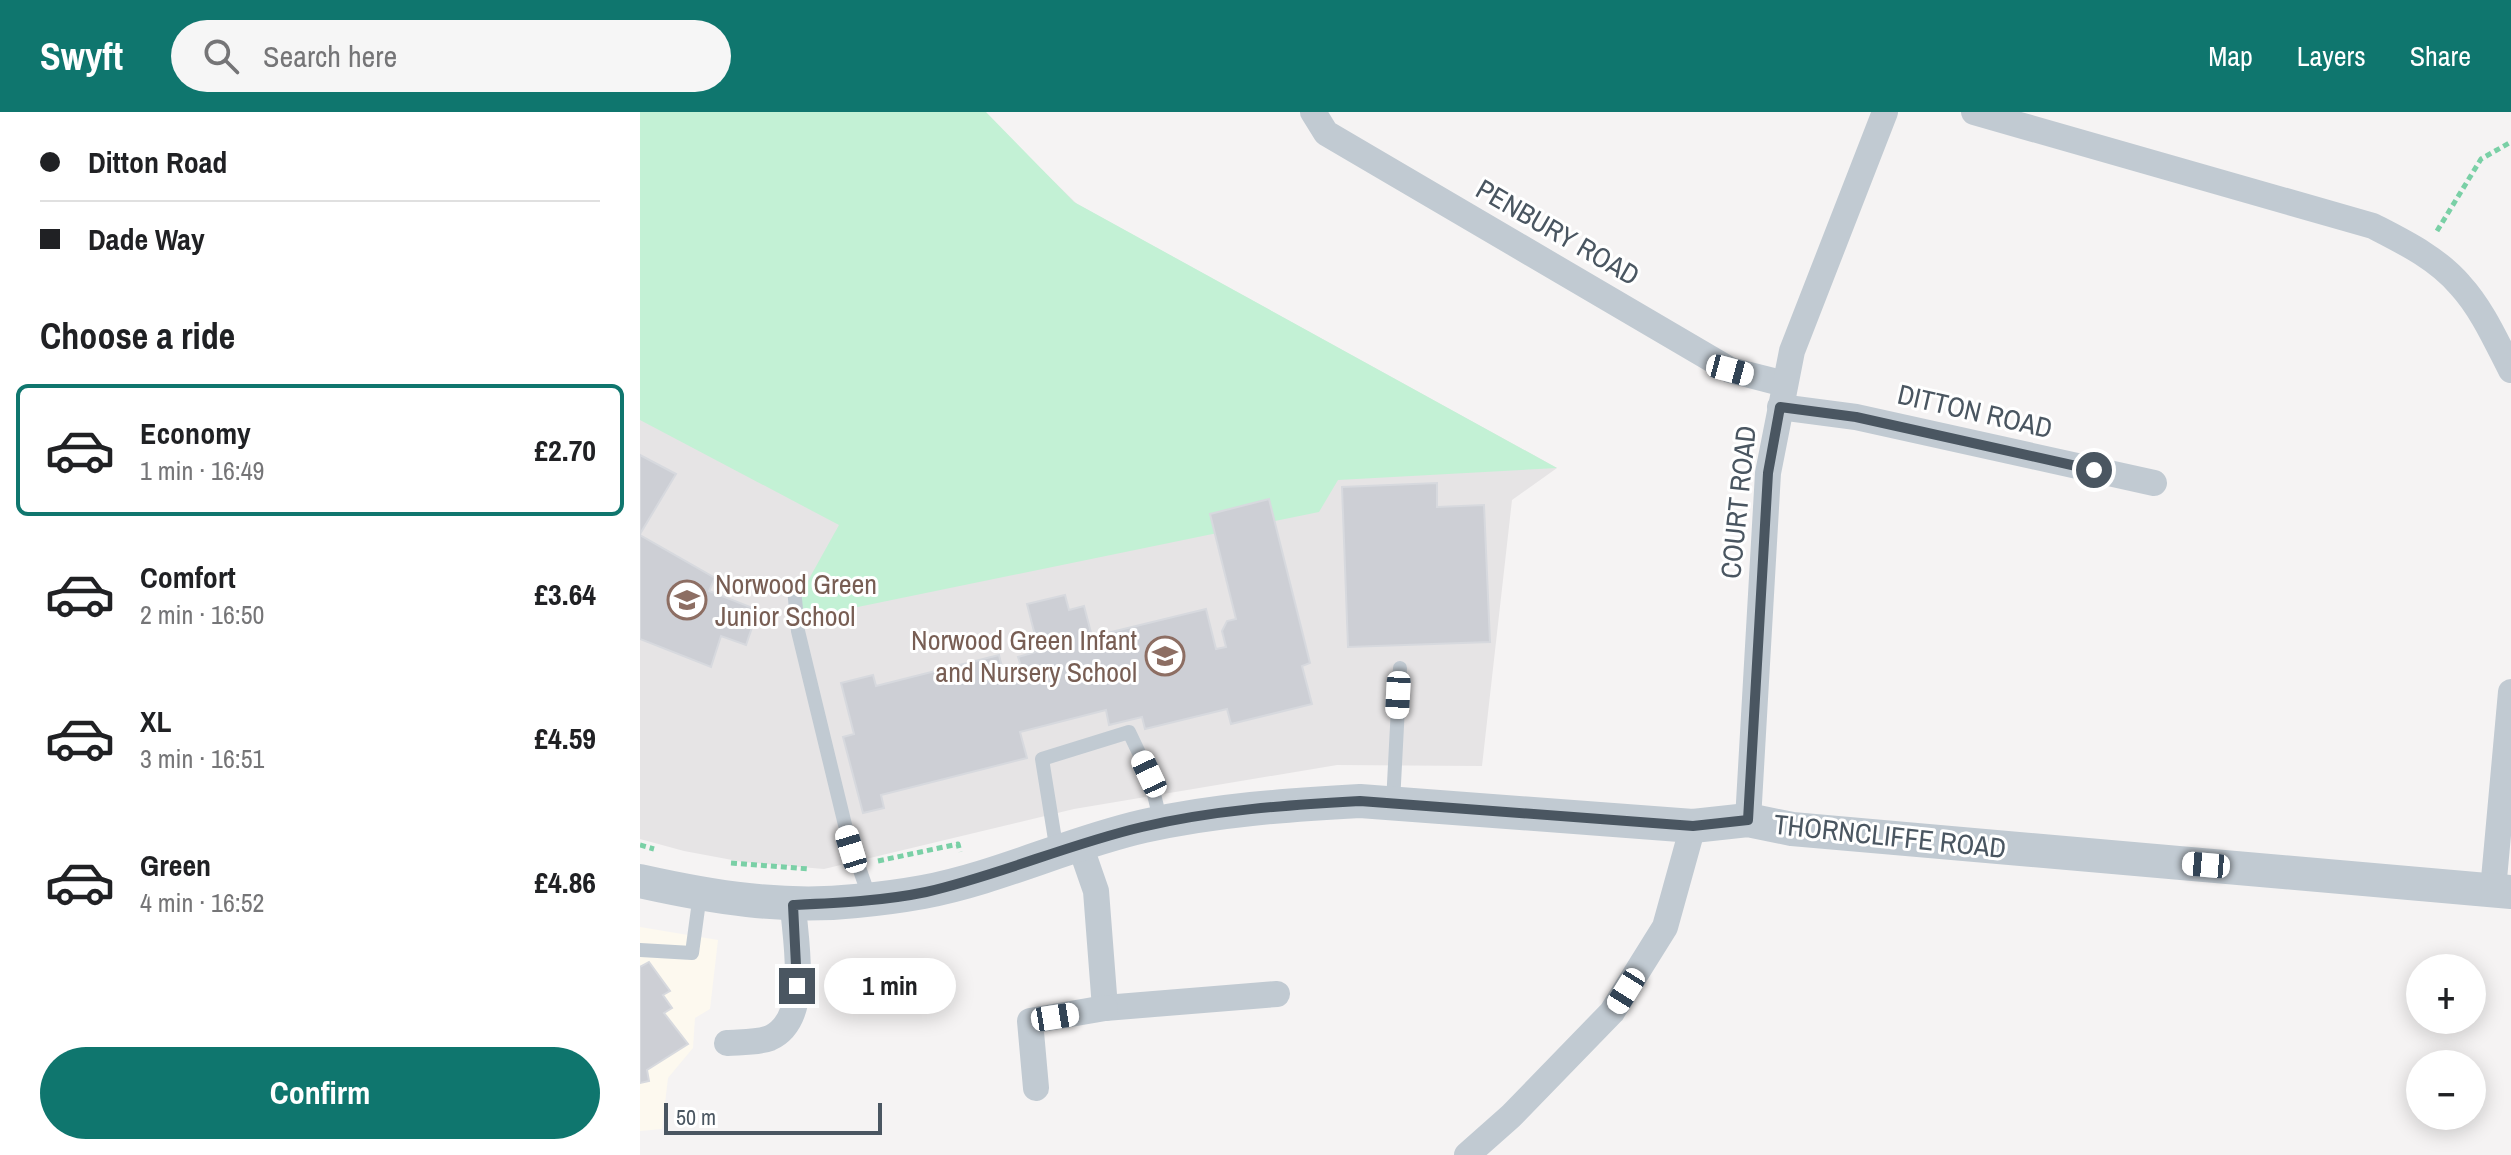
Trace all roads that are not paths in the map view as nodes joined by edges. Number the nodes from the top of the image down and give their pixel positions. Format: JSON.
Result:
{"nodes":[{"id":1,"x":1313,"y":112,"type":"edge"},
{"id":2,"x":1885,"y":112,"type":"edge"},
{"id":3,"x":1974,"y":112,"type":"edge"},
{"id":4,"x":2511,"y":370,"type":"edge"},
{"id":5,"x":1782,"y":396,"type":"junction"},
{"id":6,"x":2154,"y":483,"type":"dead end"},
{"id":7,"x":794,"y":588,"type":"dead end"},
{"id":8,"x":1400,"y":668,"type":"dead end"},
{"id":9,"x":2511,"y":692,"type":"edge"},
{"id":10,"x":1393,"y":804,"type":"junction"},
{"id":11,"x":1748,"y":820,"type":"junction"},
{"id":12,"x":1161,"y":823,"type":"junction"},
{"id":13,"x":1693,"y":826,"type":"junction"},
{"id":14,"x":1069,"y":849,"type":"junction"},
{"id":15,"x":640,"y":881,"type":"edge"},
{"id":16,"x":2502,"y":891,"type":"edge"},
{"id":17,"x":700,"y":894,"type":"junction"},
{"id":18,"x":870,"y":900,"type":"junction"},
{"id":19,"x":793,"y":905,"type":"junction"},
{"id":20,"x":640,"y":950,"type":"edge"},
{"id":21,"x":1277,"y":994,"type":"dead end"},
{"id":22,"x":1105,"y":1008,"type":"junction"},
{"id":23,"x":727,"y":1043,"type":"dead end"},
{"id":24,"x":1036,"y":1088,"type":"dead end"},
{"id":25,"x":1467,"y":1155,"type":"edge"}],
"edges":[{"from":1,"to":5,"type":"street","name":"PENBURY ROAD"},
{"from":2,"to":5,"type":"street","name":"COURT ROAD"},
{"from":3,"to":4,"type":"street"},
{"from":5,"to":6,"type":"street","name":"DITTON ROAD"},
{"from":5,"to":11,"type":"street","name":"COURT ROAD"},
{"from":7,"to":18,"type":"lane"},
{"from":8,"to":10,"type":"lane"},
{"from":9,"to":16,"type":"street"},
{"from":10,"to":12,"type":"street","name":"THORNCLIFFE ROAD"},
{"from":10,"to":13,"type":"street","name":"THORNCLIFFE ROAD"},
{"from":11,"to":13,"type":"street","name":"THORNCLIFFE ROAD"},
{"from":11,"to":16,"type":"street","name":"THORNCLIFFE ROAD"},
{"from":12,"to":14,"type":"street","name":"THORNCLIFFE ROAD"},
{"from":12,"to":14,"type":"lane"},
{"from":13,"to":25,"type":"street"},
{"from":14,"to":18,"type":"street","name":"THORNCLIFFE ROAD"},
{"from":14,"to":22,"type":"street"},
{"from":15,"to":17,"type":"street","name":"THORNCLIFFE ROAD"},
{"from":17,"to":19,"type":"street","name":"THORNCLIFFE ROAD"},
{"from":17,"to":20,"type":"lane"},
{"from":18,"to":19,"type":"street","name":"THORNCLIFFE ROAD"},
{"from":19,"to":23,"type":"street"},
{"from":21,"to":22,"type":"street"},
{"from":22,"to":24,"type":"street"}]}
